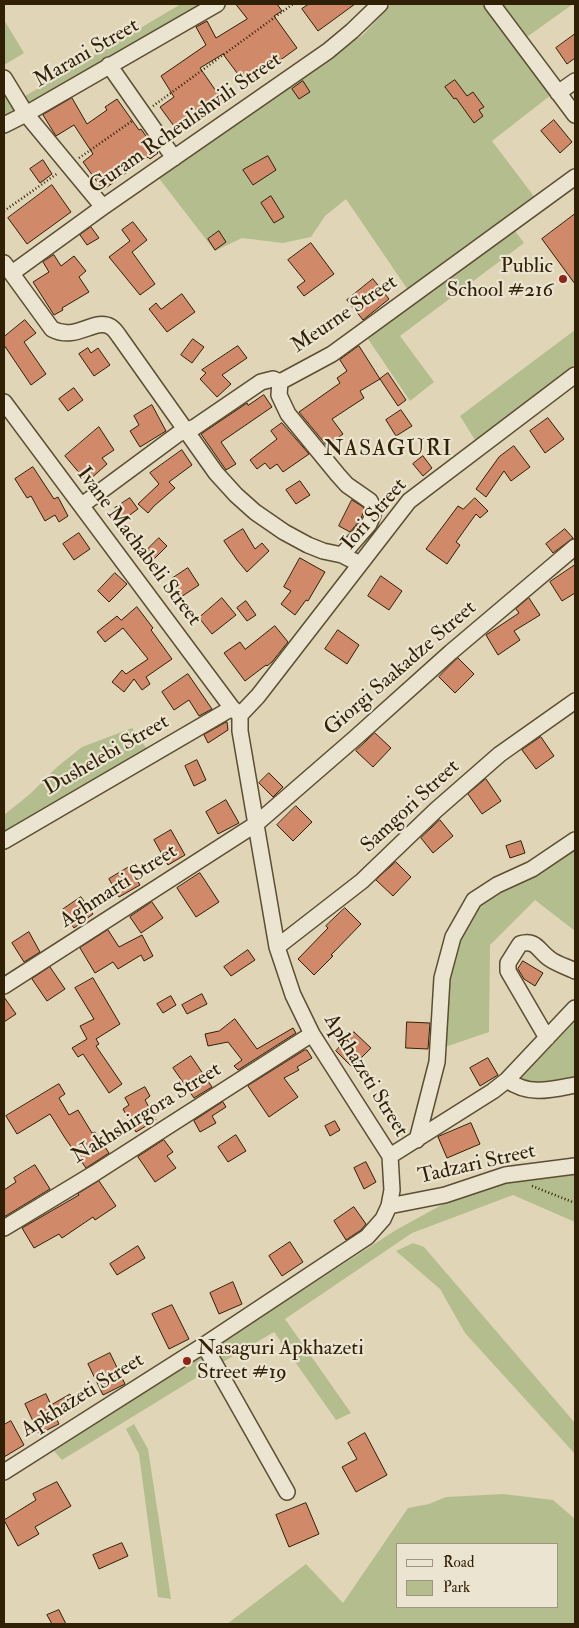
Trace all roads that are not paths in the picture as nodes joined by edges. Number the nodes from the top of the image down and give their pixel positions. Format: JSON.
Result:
{"nodes":[{"id":1,"x":217,"y":4,"type":"edge"},
{"id":2,"x":380,"y":4,"type":"edge"},
{"id":3,"x":492,"y":4,"type":"edge"},
{"id":4,"x":110,"y":65,"type":"junction"},
{"id":5,"x":4,"y":78,"type":"edge"},
{"id":6,"x":575,"y":81,"type":"edge"},
{"id":7,"x":558,"y":93,"type":"junction"},
{"id":8,"x":26,"y":114,"type":"junction"},
{"id":9,"x":575,"y":115,"type":"edge"},
{"id":10,"x":4,"y":125,"type":"edge"},
{"id":11,"x":174,"y":158,"type":"junction"},
{"id":12,"x":575,"y":177,"type":"edge"},
{"id":13,"x":104,"y":207,"type":"junction"},
{"id":14,"x":8,"y":268,"type":"edge"},
{"id":15,"x":575,"y":375,"type":"edge"},
{"id":16,"x":280,"y":382,"type":"junction"},
{"id":17,"x":4,"y":402,"type":"edge"},
{"id":18,"x":185,"y":430,"type":"junction"},
{"id":19,"x":82,"y":505,"type":"junction"},
{"id":20,"x":575,"y":548,"type":"edge"},
{"id":21,"x":342,"y":555,"type":"junction"},
{"id":22,"x":360,"y":564,"type":"junction"},
{"id":23,"x":575,"y":701,"type":"edge"},
{"id":24,"x":236,"y":712,"type":"junction"},
{"id":25,"x":256,"y":824,"type":"junction"},
{"id":26,"x":575,"y":840,"type":"edge"},
{"id":27,"x":4,"y":841,"type":"edge"},
{"id":28,"x":277,"y":947,"type":"junction"},
{"id":29,"x":575,"y":971,"type":"edge"},
{"id":30,"x":4,"y":986,"type":"edge"},
{"id":31,"x":575,"y":1008,"type":"edge"},
{"id":32,"x":312,"y":1034,"type":"junction"},
{"id":33,"x":547,"y":1038,"type":"junction"},
{"id":34,"x":507,"y":1080,"type":"junction"},
{"id":35,"x":575,"y":1085,"type":"edge"},
{"id":36,"x":417,"y":1140,"type":"junction"},
{"id":37,"x":390,"y":1156,"type":"junction"},
{"id":38,"x":575,"y":1166,"type":"edge"},
{"id":39,"x":390,"y":1206,"type":"junction"},
{"id":40,"x":4,"y":1228,"type":"edge"},
{"id":41,"x":204,"y":1345,"type":"junction"},
{"id":42,"x":4,"y":1472,"type":"edge"},
{"id":43,"x":287,"y":1492,"type":"dead end"}],
"edges":[{"from":1,"to":4,"type":"street","name":"Marani Street"},
{"from":2,"to":11,"type":"street","name":"Guram Rcheulishvili Street"},
{"from":3,"to":7,"type":"street"},
{"from":4,"to":8,"type":"street","name":"Marani Street"},
{"from":4,"to":11,"type":"street"},
{"from":5,"to":8,"type":"street"},
{"from":6,"to":7,"type":"street"},
{"from":7,"to":9,"type":"street"},
{"from":8,"to":10,"type":"street","name":"Marani Street"},
{"from":8,"to":13,"type":"street"},
{"from":11,"to":13,"type":"street","name":"Guram Rcheulishvili Street"},
{"from":12,"to":16,"type":"street","name":"Meurne Street"},
{"from":13,"to":14,"type":"street","name":"Guram Rcheulishvili Street"},
{"from":14,"to":18,"type":"street"},
{"from":15,"to":22,"type":"street","name":"Iori Street"},
{"from":16,"to":18,"type":"street","name":"Meurne Street"},
{"from":16,"to":21,"type":"street"},
{"from":17,"to":19,"type":"street","name":"Ivane Machabeli Street"},
{"from":18,"to":19,"type":"street","name":"Meurne Street"},
{"from":18,"to":21,"type":"street"},
{"from":19,"to":24,"type":"street","name":"Ivane Machabeli Street"},
{"from":20,"to":25,"type":"street","name":"Giorgi Saakadze Street"},
{"from":21,"to":22,"type":"street"},
{"from":22,"to":24,"type":"street","name":"Iori Street"},
{"from":23,"to":28,"type":"street","name":"Samgori Street"},
{"from":24,"to":25,"type":"street","name":"Apkhazeti Street"},
{"from":24,"to":27,"type":"street","name":"Dushelebi Street"},
{"from":25,"to":28,"type":"street","name":"Apkhazeti Street"},
{"from":25,"to":30,"type":"street","name":"Aghmarti Street"},
{"from":26,"to":36,"type":"street"},
{"from":28,"to":32,"type":"street","name":"Apkhazeti Street"},
{"from":29,"to":33,"type":"street"},
{"from":31,"to":33,"type":"street"},
{"from":32,"to":37,"type":"street","name":"Apkhazeti Street"},
{"from":32,"to":40,"type":"street","name":"Nakhshirgora Street"},
{"from":33,"to":34,"type":"street"},
{"from":34,"to":35,"type":"street"},
{"from":34,"to":36,"type":"street"},
{"from":36,"to":37,"type":"street"},
{"from":37,"to":39,"type":"street","name":"Apkhazeti Street"},
{"from":38,"to":39,"type":"street","name":"Tadzari Street"},
{"from":39,"to":41,"type":"street","name":"Apkhazeti Street"},
{"from":41,"to":42,"type":"street","name":"Apkhazeti Street"},
{"from":41,"to":43,"type":"street"}]}
